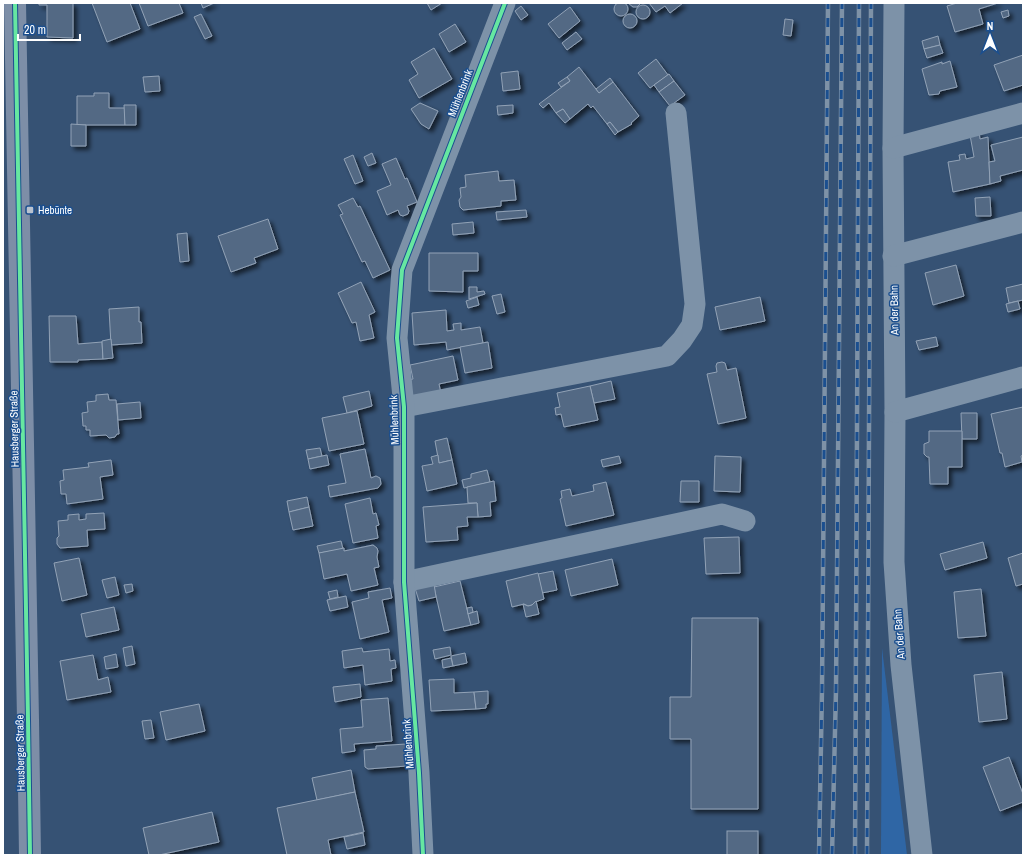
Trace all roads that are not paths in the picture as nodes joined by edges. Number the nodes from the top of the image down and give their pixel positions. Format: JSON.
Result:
{"nodes":[{"id":1,"x":15,"y":3,"type":"edge"},
{"id":2,"x":505,"y":3,"type":"edge"},
{"id":3,"x":894,"y":3,"type":"edge"},
{"id":4,"x":676,"y":113,"type":"dead end"},
{"id":5,"x":1023,"y":113,"type":"edge"},
{"id":6,"x":893,"y":148,"type":"junction"},
{"id":7,"x":1023,"y":222,"type":"edge"},
{"id":8,"x":893,"y":256,"type":"junction"},
{"id":9,"x":1023,"y":377,"type":"edge"},
{"id":10,"x":404,"y":407,"type":"junction"},
{"id":11,"x":895,"y":412,"type":"junction"},
{"id":12,"x":745,"y":521,"type":"dead end"},
{"id":13,"x":404,"y":582,"type":"junction"},
{"id":14,"x":30,"y":855,"type":"edge"},
{"id":15,"x":423,"y":855,"type":"edge"},
{"id":16,"x":922,"y":855,"type":"edge"}],
"edges":[{"from":1,"to":14,"type":"main road","name":"Hausberger Straße"},
{"from":2,"to":10,"type":"street","name":"Mühlenbrink"},
{"from":3,"to":6,"type":"street","name":"An der Bahn"},
{"from":4,"to":10,"type":"street","name":"Mühlenbrink"},
{"from":5,"to":6,"type":"street"},
{"from":6,"to":8,"type":"street","name":"An der Bahn"},
{"from":7,"to":8,"type":"street"},
{"from":8,"to":11,"type":"street","name":"An der Bahn"},
{"from":9,"to":11,"type":"street"},
{"from":10,"to":13,"type":"street","name":"Mühlenbrink"},
{"from":11,"to":16,"type":"street","name":"An der Bahn"},
{"from":12,"to":13,"type":"street"},
{"from":13,"to":15,"type":"street","name":"Mühlenbrink"}]}
